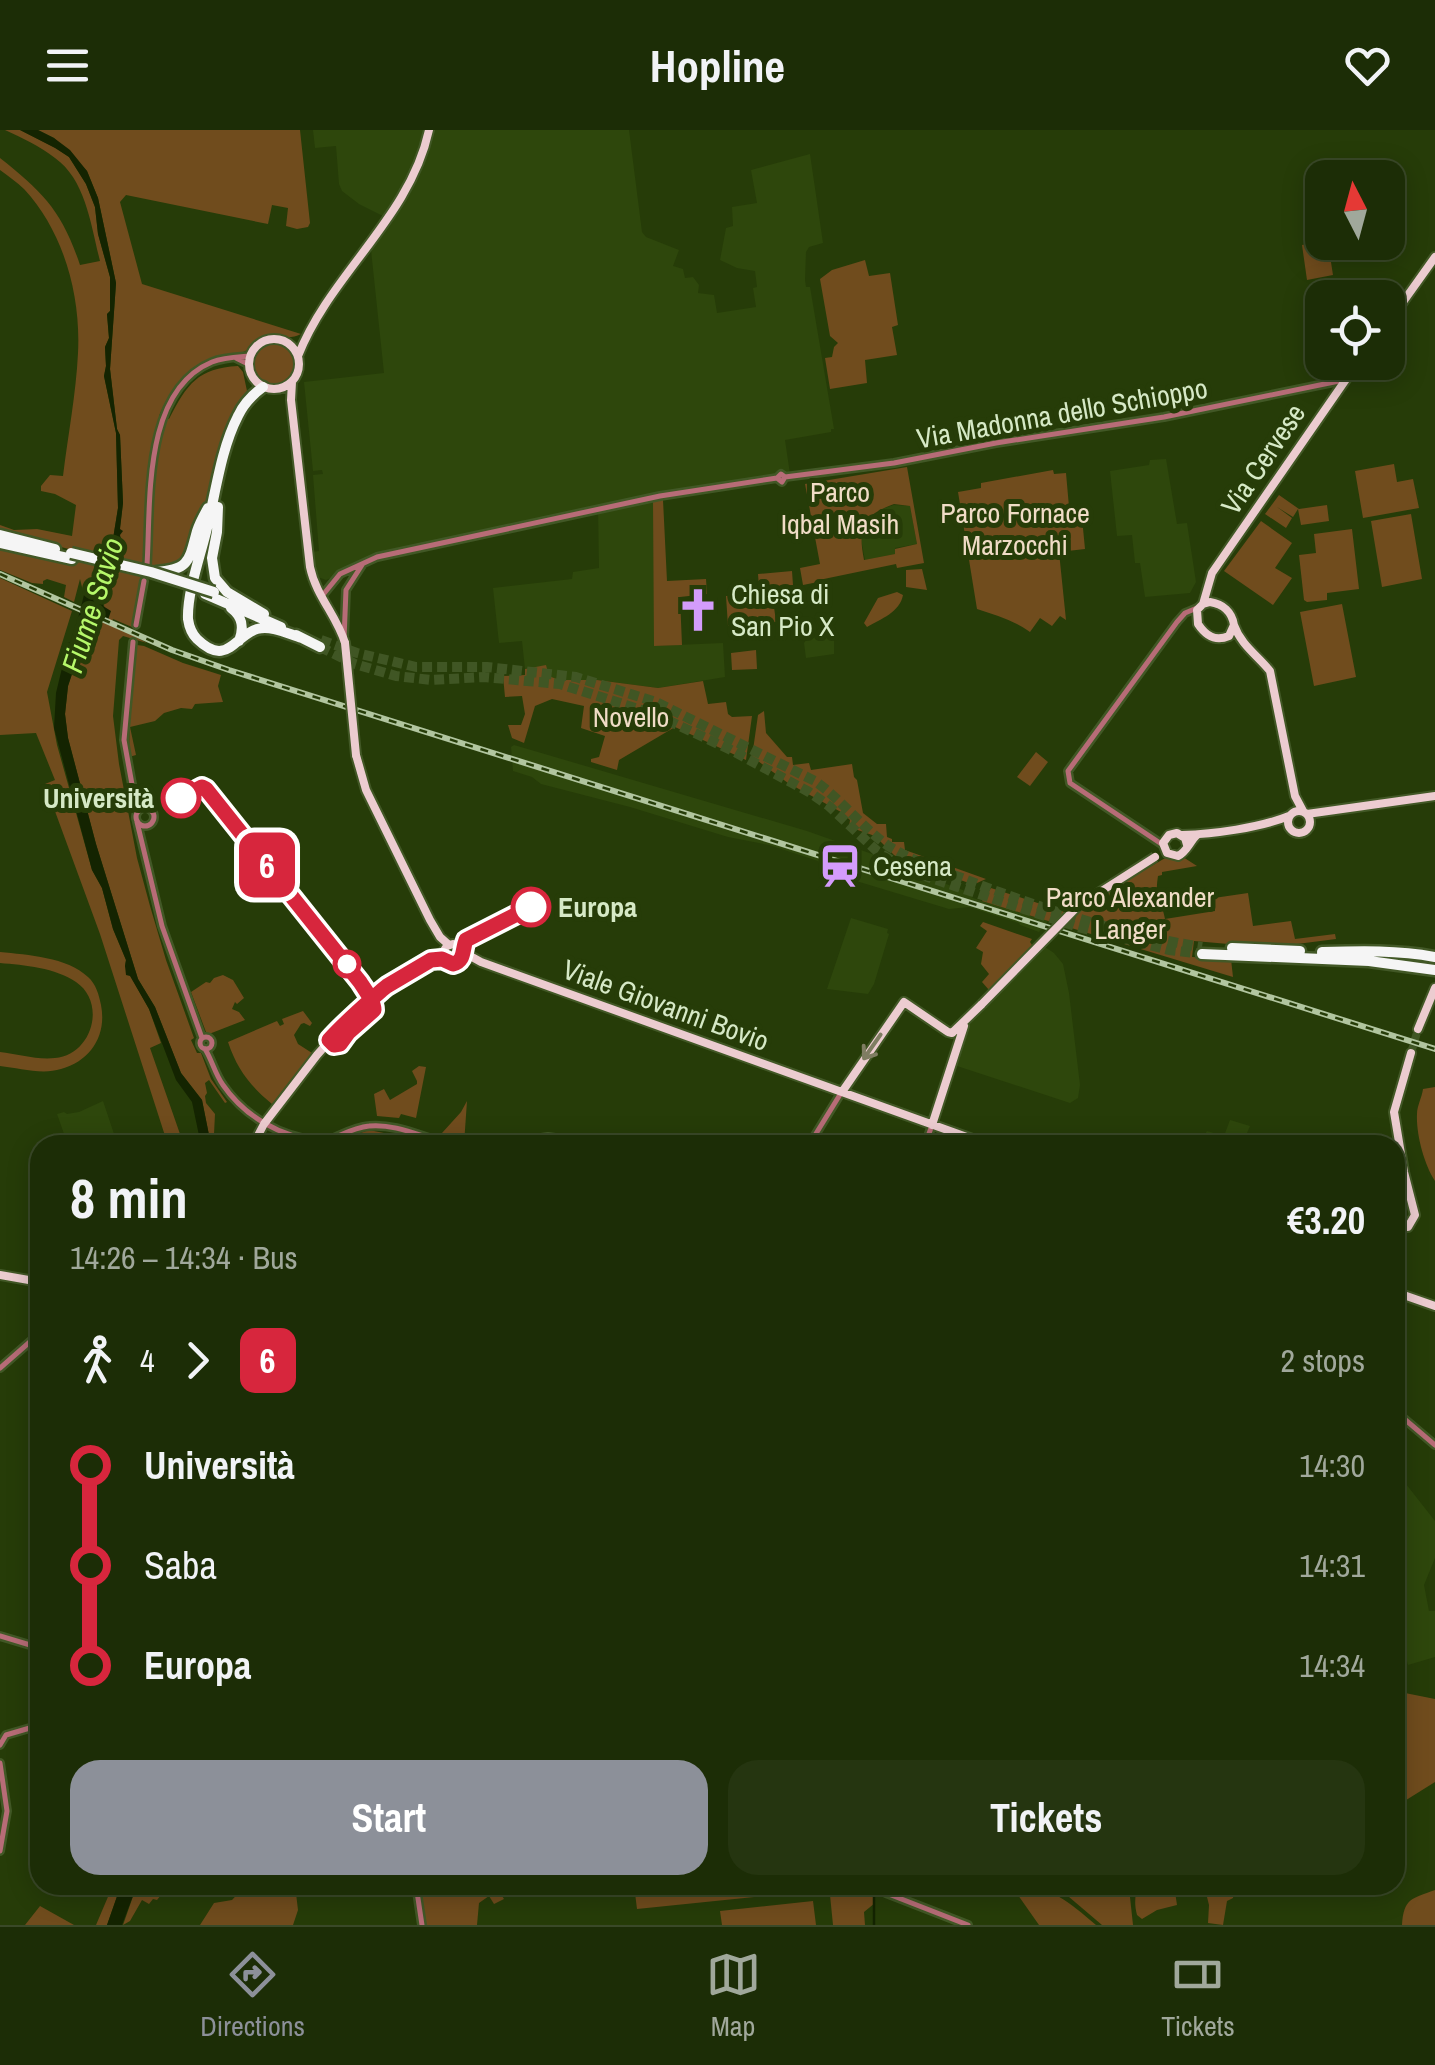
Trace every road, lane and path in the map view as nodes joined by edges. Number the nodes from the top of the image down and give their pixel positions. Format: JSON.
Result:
{"nodes":[{"id":1,"x":429,"y":130,"type":"edge"},
{"id":2,"x":1435,"y":256,"type":"edge"},
{"id":3,"x":1405,"y":298,"type":"edge"},
{"id":4,"x":305,"y":339,"type":"junction"},
{"id":5,"x":288,"y":343,"type":"junction"},
{"id":6,"x":298,"y":356,"type":"junction"},
{"id":7,"x":249,"y":360,"type":"junction"},
{"id":8,"x":252,"y":378,"type":"junction"},
{"id":9,"x":1345,"y":380,"type":"joint"},
{"id":10,"x":292,"y":382,"type":"junction"},
{"id":11,"x":262,"y":387,"type":"junction"},
{"id":12,"x":276,"y":389,"type":"junction"},
{"id":13,"x":251,"y":396,"type":"junction"},
{"id":14,"x":291,"y":400,"type":"junction"},
{"id":15,"x":226,"y":451,"type":"junction"},
{"id":16,"x":217,"y":489,"type":"junction"},
{"id":17,"x":0,"y":535,"type":"edge"},
{"id":18,"x":0,"y":543,"type":"edge"},
{"id":19,"x":72,"y":556,"type":"junction"},
{"id":20,"x":363,"y":562,"type":"junction"},
{"id":21,"x":151,"y":572,"type":"junction"},
{"id":22,"x":312,"y":577,"type":"junction"},
{"id":23,"x":332,"y":581,"type":"junction"},
{"id":24,"x":1210,"y":582,"type":"junction"},
{"id":25,"x":200,"y":592,"type":"junction"},
{"id":26,"x":345,"y":595,"type":"junction"},
{"id":27,"x":322,"y":600,"type":"junction"},
{"id":28,"x":1202,"y":605,"type":"junction"},
{"id":29,"x":1220,"y":605,"type":"junction"},
{"id":30,"x":264,"y":614,"type":"junction"},
{"id":31,"x":1179,"y":620,"type":"junction"},
{"id":32,"x":1198,"y":624,"type":"junction"},
{"id":33,"x":136,"y":625,"type":"dead end"},
{"id":34,"x":1234,"y":626,"type":"junction"},
{"id":35,"x":302,"y":638,"type":"junction"},
{"id":36,"x":1222,"y":639,"type":"junction"},
{"id":37,"x":345,"y":641,"type":"junction"},
{"id":38,"x":134,"y":642,"type":"dead end"},
{"id":39,"x":238,"y":642,"type":"junction"},
{"id":40,"x":1249,"y":650,"type":"junction"},
{"id":41,"x":1295,"y":796,"type":"junction"},
{"id":42,"x":1435,"y":796,"type":"edge"},
{"id":43,"x":133,"y":797,"type":"junction"},
{"id":44,"x":144,"y":808,"type":"junction"},
{"id":45,"x":136,"y":812,"type":"junction"},
{"id":46,"x":1305,"y":813,"type":"junction"},
{"id":47,"x":1325,"y":813,"type":"junction"},
{"id":48,"x":1290,"y":814,"type":"junction"},
{"id":49,"x":1272,"y":822,"type":"junction"},
{"id":50,"x":141,"y":824,"type":"junction"},
{"id":51,"x":1309,"y":826,"type":"junction"},
{"id":52,"x":1290,"y":829,"type":"junction"},
{"id":53,"x":1197,"y":834,"type":"junction"},
{"id":54,"x":1182,"y":835,"type":"junction"},
{"id":55,"x":1187,"y":845,"type":"junction"},
{"id":56,"x":1166,"y":846,"type":"junction"},
{"id":57,"x":1202,"y":950,"type":"tunnel mouth"},
{"id":58,"x":445,"y":952,"type":"junction"},
{"id":59,"x":1268,"y":954,"type":"junction"},
{"id":60,"x":462,"y":956,"type":"junction"},
{"id":61,"x":1435,"y":967,"type":"edge"},
{"id":62,"x":1435,"y":988,"type":"edge"},
{"id":63,"x":966,"y":1022,"type":"junction"},
{"id":64,"x":1418,"y":1029,"type":"tunnel mouth"},
{"id":65,"x":1411,"y":1053,"type":"tunnel mouth"},
{"id":66,"x":842,"y":1092,"type":"junction"},
{"id":67,"x":264,"y":1124,"type":"junction"},
{"id":68,"x":932,"y":1125,"type":"junction"},
{"id":69,"x":258,"y":1135,"type":"edge"},
{"id":70,"x":293,"y":1135,"type":"edge"},
{"id":71,"x":342,"y":1135,"type":"edge"},
{"id":72,"x":421,"y":1135,"type":"edge"},
{"id":73,"x":814,"y":1135,"type":"edge"},
{"id":74,"x":928,"y":1135,"type":"edge"},
{"id":75,"x":960,"y":1135,"type":"edge"},
{"id":76,"x":1398,"y":1135,"type":"edge"},
{"id":77,"x":1405,"y":1178,"type":"edge"},
{"id":78,"x":1405,"y":1202,"type":"edge"},
{"id":79,"x":1412,"y":1207,"type":"junction"},
{"id":80,"x":1405,"y":1227,"type":"edge"},
{"id":81,"x":0,"y":1275,"type":"edge"},
{"id":82,"x":30,"y":1280,"type":"edge"},
{"id":83,"x":1405,"y":1296,"type":"edge"},
{"id":84,"x":1435,"y":1306,"type":"edge"},
{"id":85,"x":30,"y":1342,"type":"edge"},
{"id":86,"x":0,"y":1368,"type":"edge"},
{"id":87,"x":1405,"y":1420,"type":"edge"},
{"id":88,"x":1435,"y":1445,"type":"edge"},
{"id":89,"x":0,"y":1636,"type":"edge"},
{"id":90,"x":30,"y":1645,"type":"edge"},
{"id":91,"x":30,"y":1728,"type":"edge"},
{"id":92,"x":3,"y":1734,"type":"edge"},
{"id":93,"x":0,"y":1745,"type":"edge"},
{"id":94,"x":0,"y":1763,"type":"edge"},
{"id":95,"x":0,"y":1851,"type":"edge"},
{"id":96,"x":418,"y":1895,"type":"edge"},
{"id":97,"x":891,"y":1895,"type":"edge"},
{"id":98,"x":422,"y":1925,"type":"edge"},
{"id":99,"x":968,"y":1925,"type":"edge"}],
"edges":[{"from":1,"to":4,"type":"main road"},
{"from":2,"to":3,"type":"main road"},
{"from":4,"to":5,"type":"main road"},
{"from":4,"to":6,"type":"main road"},
{"from":5,"to":6,"type":"main road"},
{"from":5,"to":7,"type":"main road"},
{"from":6,"to":10,"type":"main road"},
{"from":7,"to":8,"type":"main road"},
{"from":7,"to":21,"type":"street"},
{"from":8,"to":11,"type":"main road"},
{"from":8,"to":13,"type":"highway"},
{"from":9,"to":20,"type":"street","name":"Via Madonna dello Schioppo"},
{"from":9,"to":24,"type":"main road","name":"Via Cervese"},
{"from":10,"to":12,"type":"main road"},
{"from":10,"to":14,"type":"main road"},
{"from":11,"to":12,"type":"main road"},
{"from":11,"to":13,"type":"highway"},
{"from":12,"to":14,"type":"main road"},
{"from":13,"to":15,"type":"highway"},
{"from":14,"to":22,"type":"main road"},
{"from":15,"to":16,"type":"highway"},
{"from":15,"to":30,"type":"highway"},
{"from":16,"to":21,"type":"highway"},
{"from":16,"to":39,"type":"highway"},
{"from":17,"to":19,"type":"highway"},
{"from":18,"to":19,"type":"highway"},
{"from":19,"to":21,"type":"highway","bridge":true},
{"from":19,"to":25,"type":"highway","bridge":true},
{"from":20,"to":23,"type":"street"},
{"from":20,"to":26,"type":"street"},
{"from":21,"to":30,"type":"highway","bridge":true},
{"from":21,"to":33,"type":"street"},
{"from":22,"to":23,"type":"street"},
{"from":22,"to":27,"type":"main road"},
{"from":23,"to":27,"type":"street"},
{"from":24,"to":28,"type":"main road","name":"Via Cervese"},
{"from":24,"to":29,"type":"main road"},
{"from":25,"to":35,"type":"highway"},
{"from":25,"to":39,"type":"highway"},
{"from":26,"to":27,"type":"street"},
{"from":26,"to":37,"type":"street"},
{"from":27,"to":37,"type":"main road"},
{"from":28,"to":29,"type":"main road"},
{"from":28,"to":31,"type":"street"},
{"from":28,"to":32,"type":"main road"},
{"from":29,"to":34,"type":"main road"},
{"from":30,"to":35,"type":"highway"},
{"from":31,"to":32,"type":"street"},
{"from":31,"to":56,"type":"street"},
{"from":32,"to":36,"type":"main road"},
{"from":34,"to":36,"type":"main road"},
{"from":34,"to":40,"type":"main road"},
{"from":35,"to":39,"type":"highway"},
{"from":36,"to":40,"type":"main road"},
{"from":37,"to":58,"type":"main road","bridge":true},
{"from":38,"to":43,"type":"street"},
{"from":40,"to":41,"type":"main road"},
{"from":41,"to":46,"type":"main road"},
{"from":41,"to":48,"type":"main road"},
{"from":42,"to":47,"type":"main road"},
{"from":43,"to":44,"type":"street"},
{"from":43,"to":45,"type":"street"},
{"from":44,"to":45,"type":"street"},
{"from":44,"to":50,"type":"street"},
{"from":45,"to":50,"type":"street"},
{"from":46,"to":47,"type":"main road"},
{"from":46,"to":48,"type":"main road"},
{"from":46,"to":51,"type":"main road"},
{"from":47,"to":51,"type":"main road"},
{"from":48,"to":49,"type":"main road"},
{"from":48,"to":52,"type":"main road"},
{"from":49,"to":52,"type":"main road"},
{"from":49,"to":53,"type":"main road"},
{"from":50,"to":67,"type":"street"},
{"from":51,"to":52,"type":"main road"},
{"from":53,"to":54,"type":"main road"},
{"from":53,"to":55,"type":"main road"},
{"from":54,"to":55,"type":"main road"},
{"from":54,"to":56,"type":"main road"},
{"from":55,"to":56,"type":"main road"},
{"from":56,"to":63,"type":"main road","bridge":true},
{"from":57,"to":59,"type":"highway"},
{"from":58,"to":60,"type":"main road"},
{"from":58,"to":60,"type":"main road","name":"Viale Giovanni Bovio"},
{"from":58,"to":67,"type":"main road"},
{"from":59,"to":61,"type":"highway"},
{"from":59,"to":61,"type":"highway"},
{"from":60,"to":66,"type":"main road","name":"Viale Giovanni Bovio"},
{"from":62,"to":64,"type":"main road"},
{"from":63,"to":66,"type":"main road","one_way":true},
{"from":63,"to":68,"type":"main road"},
{"from":65,"to":76,"type":"main road"},
{"from":66,"to":68,"type":"main road","name":"Viale Giovanni Bovio"},
{"from":66,"to":73,"type":"street"},
{"from":67,"to":69,"type":"main road"},
{"from":67,"to":70,"type":"street"},
{"from":68,"to":74,"type":"street"},
{"from":68,"to":75,"type":"main road","name":"Viale Giovanni Bovio"},
{"from":71,"to":72,"type":"street"},
{"from":77,"to":79,"type":"main road"},
{"from":78,"to":79,"type":"main road"},
{"from":79,"to":80,"type":"main road"},
{"from":81,"to":82,"type":"main road"},
{"from":83,"to":84,"type":"main road"},
{"from":85,"to":86,"type":"street"},
{"from":87,"to":88,"type":"street"},
{"from":89,"to":90,"type":"street"},
{"from":91,"to":92,"type":"street"},
{"from":92,"to":93,"type":"street"},
{"from":94,"to":95,"type":"street"},
{"from":96,"to":98,"type":"street"},
{"from":97,"to":99,"type":"street"}]}
